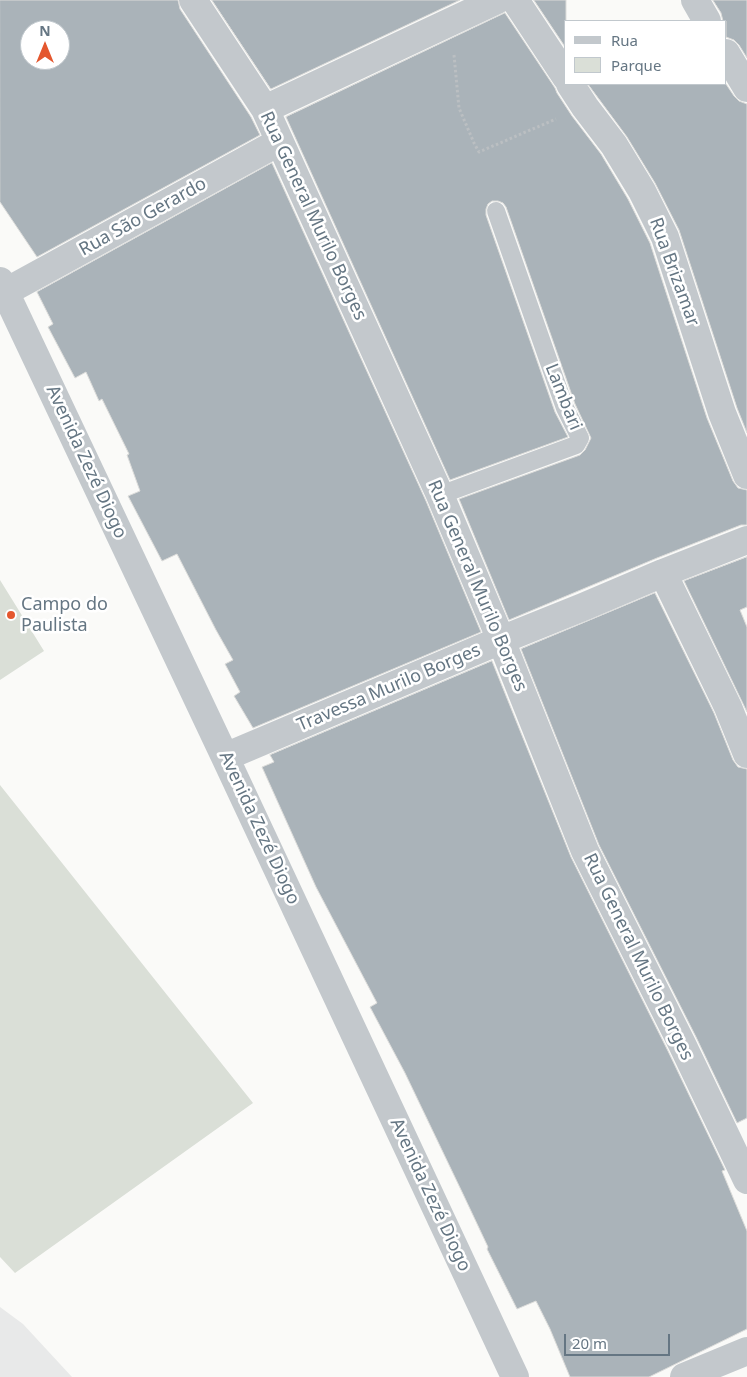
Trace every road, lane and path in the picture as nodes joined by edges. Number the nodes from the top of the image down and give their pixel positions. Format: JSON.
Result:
{"nodes":[{"id":1,"x":193,"y":0,"type":"edge"},
{"id":2,"x":497,"y":0,"type":"edge"},
{"id":3,"x":515,"y":0,"type":"edge"},
{"id":4,"x":694,"y":0,"type":"edge"},
{"id":5,"x":706,"y":20,"type":"edge"},
{"id":6,"x":450,"y":22,"type":"junction"},
{"id":7,"x":727,"y":55,"type":"edge"},
{"id":8,"x":564,"y":75,"type":"edge"},
{"id":9,"x":571,"y":85,"type":"edge"},
{"id":10,"x":747,"y":88,"type":"edge"},
{"id":11,"x":585,"y":106,"type":"junction"},
{"id":12,"x":265,"y":110,"type":"junction"},
{"id":13,"x":279,"y":142,"type":"junction"},
{"id":14,"x":496,"y":211,"type":"dead end"},
{"id":15,"x":2,"y":290,"type":"edge"},
{"id":16,"x":747,"y":475,"type":"edge"},
{"id":17,"x":440,"y":496,"type":"junction"},
{"id":18,"x":747,"y":540,"type":"edge"},
{"id":19,"x":663,"y":573,"type":"junction"},
{"id":20,"x":501,"y":640,"type":"junction"},
{"id":21,"x":747,"y":754,"type":"edge"},
{"id":22,"x":225,"y":757,"type":"junction"},
{"id":23,"x":747,"y":1180,"type":"edge"},
{"id":24,"x":747,"y":1351,"type":"edge"},
{"id":25,"x":515,"y":1377,"type":"edge"},
{"id":26,"x":684,"y":1377,"type":"edge"}],
"edges":[{"from":1,"to":12,"type":"street","name":"Rua General Murilo Borges"},
{"from":2,"to":6,"type":"street"},
{"from":3,"to":8,"type":"street"},
{"from":4,"to":5,"type":"street"},
{"from":6,"to":11,"type":"path"},
{"from":6,"to":12,"type":"street"},
{"from":7,"to":10,"type":"street"},
{"from":9,"to":11,"type":"street","name":"Rua Brizamar"},
{"from":11,"to":16,"type":"street","name":"Rua Brizamar"},
{"from":12,"to":13,"type":"street","name":"Rua General Murilo Borges"},
{"from":13,"to":15,"type":"street","name":"Rua São Gerardo"},
{"from":13,"to":17,"type":"street","name":"Rua General Murilo Borges"},
{"from":14,"to":17,"type":"lane","name":"Lambari"},
{"from":15,"to":22,"type":"street","name":"Avenida Zezé Diogo"},
{"from":17,"to":20,"type":"street","name":"Rua General Murilo Borges"},
{"from":18,"to":19,"type":"street","name":"Travessa Murilo Borges"},
{"from":19,"to":20,"type":"street","name":"Travessa Murilo Borges"},
{"from":19,"to":21,"type":"street"},
{"from":20,"to":22,"type":"street","name":"Travessa Murilo Borges"},
{"from":20,"to":23,"type":"street","name":"Rua General Murilo Borges"},
{"from":22,"to":25,"type":"street","name":"Avenida Zezé Diogo"},
{"from":24,"to":26,"type":"street"}]}
